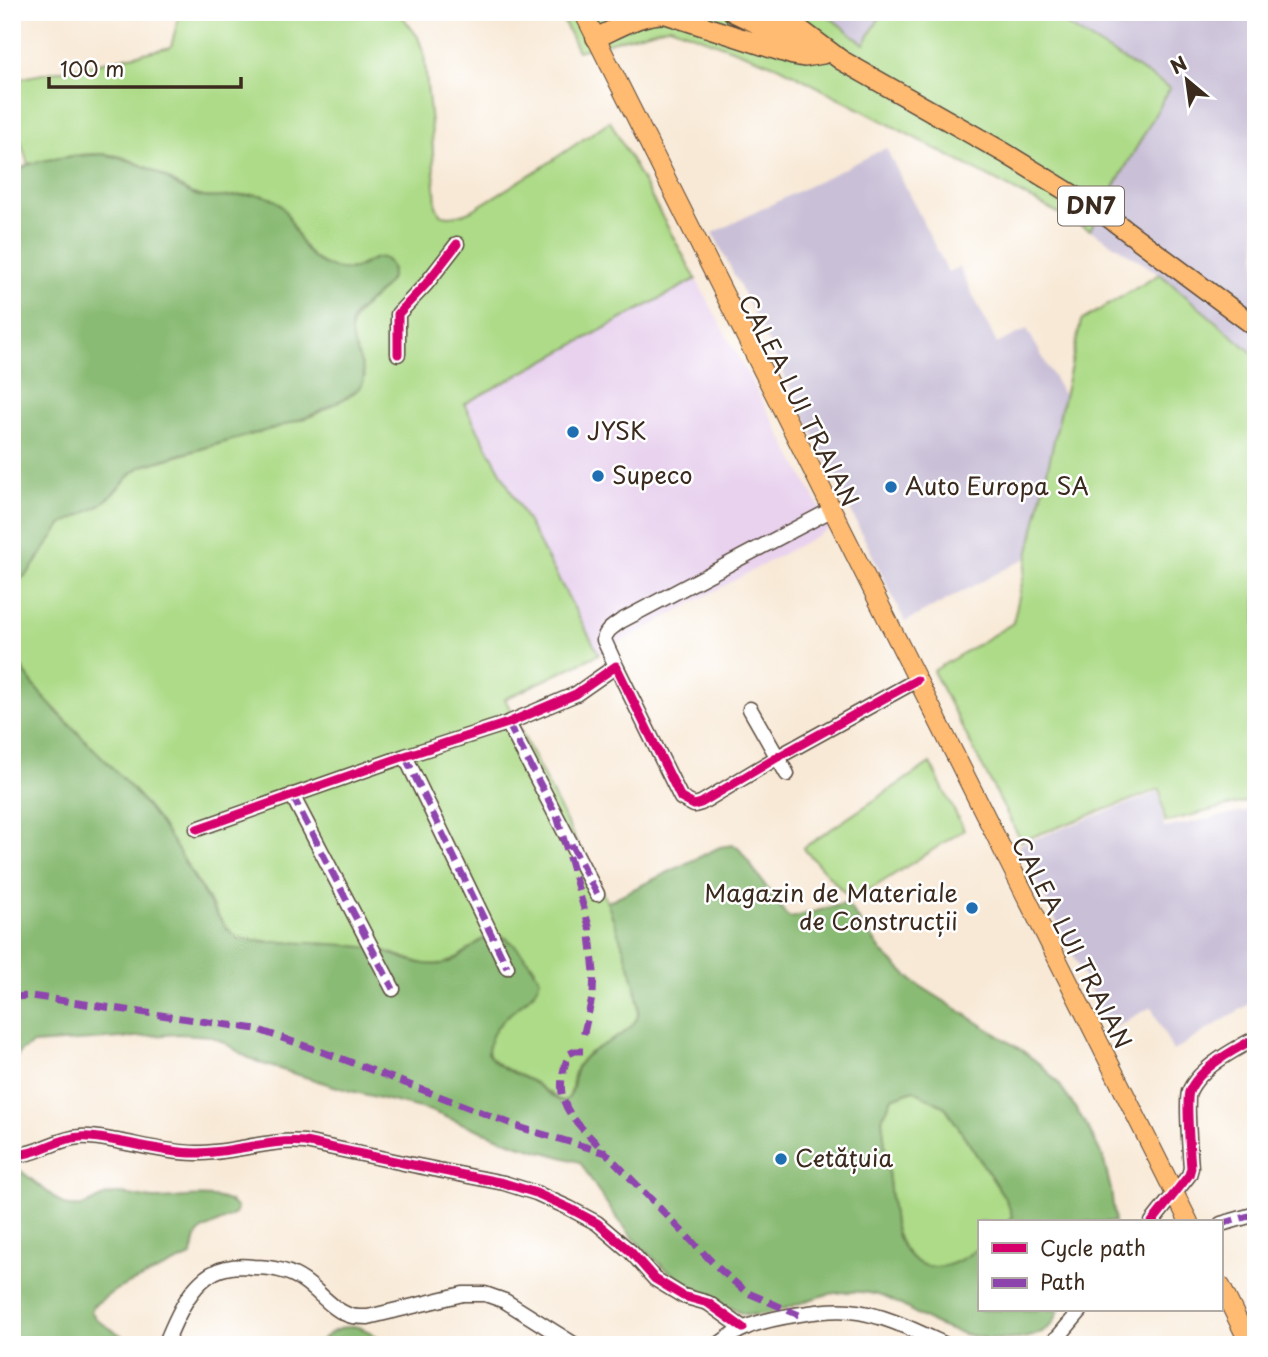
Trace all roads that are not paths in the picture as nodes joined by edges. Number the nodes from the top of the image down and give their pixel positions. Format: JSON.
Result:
{"nodes":[{"id":1,"x":583,"y":12,"type":"edge"},
{"id":2,"x":733,"y":12,"type":"edge"},
{"id":3,"x":777,"y":12,"type":"edge"},
{"id":4,"x":596,"y":38,"type":"junction"},
{"id":5,"x":832,"y":57,"type":"junction"},
{"id":6,"x":457,"y":244,"type":"dead end"},
{"id":7,"x":1256,"y":327,"type":"edge"},
{"id":8,"x":398,"y":354,"type":"dead end"},
{"id":9,"x":831,"y":510,"type":"junction"},
{"id":10,"x":616,"y":666,"type":"junction"},
{"id":11,"x":917,"y":680,"type":"junction"},
{"id":12,"x":750,"y":709,"type":"dead end"},
{"id":13,"x":508,"y":723,"type":"junction"},
{"id":14,"x":405,"y":756,"type":"junction"},
{"id":15,"x":778,"y":757,"type":"junction"},
{"id":16,"x":787,"y":774,"type":"dead end"},
{"id":17,"x":292,"y":795,"type":"junction"},
{"id":18,"x":197,"y":829,"type":"dead end"},
{"id":19,"x":597,"y":894,"type":"dead end"},
{"id":20,"x":507,"y":967,"type":"dead end"},
{"id":21,"x":393,"y":989,"type":"dead end"},
{"id":22,"x":1256,"y":1038,"type":"edge"},
{"id":23,"x":12,"y":1155,"type":"edge"},
{"id":24,"x":1175,"y":1194,"type":"junction"},
{"id":25,"x":1256,"y":1214,"type":"edge"},
{"id":26,"x":1154,"y":1220,"type":"edge"},
{"id":27,"x":1188,"y":1220,"type":"edge"},
{"id":28,"x":1222,"y":1224,"type":"edge"},
{"id":29,"x":1222,"y":1288,"type":"edge"},
{"id":30,"x":1080,"y":1312,"type":"edge"},
{"id":31,"x":743,"y":1328,"type":"junction"},
{"id":32,"x":165,"y":1345,"type":"edge"},
{"id":33,"x":575,"y":1345,"type":"edge"},
{"id":34,"x":718,"y":1345,"type":"edge"},
{"id":35,"x":946,"y":1345,"type":"edge"},
{"id":36,"x":1049,"y":1345,"type":"edge"},
{"id":37,"x":1250,"y":1345,"type":"edge"}],
"edges":[{"from":1,"to":4,"type":"main road","name":"CALEA LUI TRAIAN"},
{"from":2,"to":5,"type":"highway","number":"DN7"},
{"from":3,"to":5,"type":"highway","number":"DN7"},
{"from":4,"to":5,"type":"highway"},
{"from":4,"to":9,"type":"main road","name":"CALEA LUI TRAIAN"},
{"from":5,"to":7,"type":"highway","number":"DN7"},
{"from":6,"to":8,"type":"street"},
{"from":9,"to":10,"type":"street"},
{"from":9,"to":11,"type":"main road","name":"CALEA LUI TRAIAN"},
{"from":10,"to":13,"type":"street"},
{"from":10,"to":15,"type":"street"},
{"from":11,"to":15,"type":"street"},
{"from":11,"to":24,"type":"main road","name":"CALEA LUI TRAIAN"},
{"from":12,"to":15,"type":"street"},
{"from":13,"to":14,"type":"street"},
{"from":13,"to":19,"type":"street"},
{"from":14,"to":17,"type":"street"},
{"from":14,"to":20,"type":"street"},
{"from":15,"to":16,"type":"street"},
{"from":17,"to":18,"type":"street"},
{"from":17,"to":21,"type":"street"},
{"from":22,"to":24,"type":"street"},
{"from":23,"to":31,"type":"street"},
{"from":24,"to":26,"type":"street"},
{"from":24,"to":27,"type":"main road","name":"CALEA LUI TRAIAN"},
{"from":25,"to":28,"type":"street"},
{"from":29,"to":37,"type":"main road"},
{"from":30,"to":36,"type":"street"},
{"from":31,"to":34,"type":"street"},
{"from":31,"to":35,"type":"street"},
{"from":32,"to":33,"type":"street"}]}
